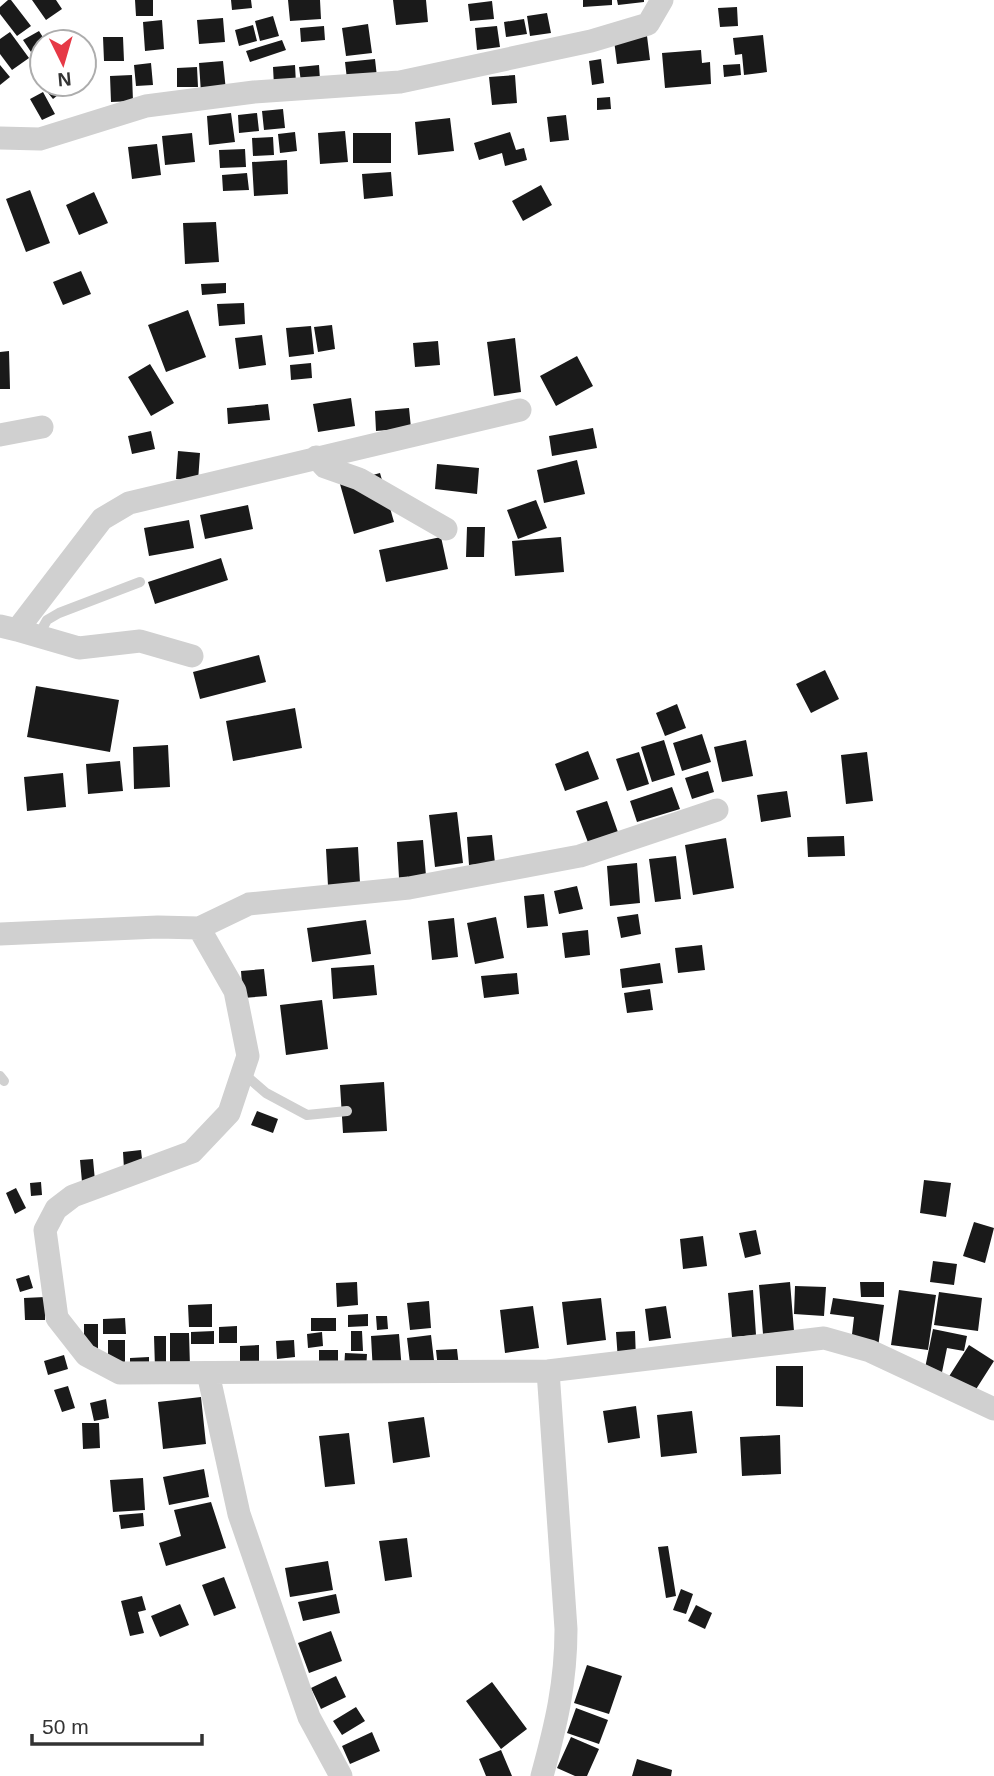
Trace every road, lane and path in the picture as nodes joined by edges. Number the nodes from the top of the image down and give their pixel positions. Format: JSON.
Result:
{"nodes":[{"id":1,"x":662,"y":0,"type":"edge"},
{"id":2,"x":0,"y":138,"type":"edge"},
{"id":3,"x":520,"y":410,"type":"dead end"},
{"id":4,"x":42,"y":427,"type":"dead end"},
{"id":5,"x":0,"y":435,"type":"edge"},
{"id":6,"x":316,"y":457,"type":"junction"},
{"id":7,"x":446,"y":529,"type":"dead end"},
{"id":8,"x":140,"y":582,"type":"dead end"},
{"id":9,"x":18,"y":631,"type":"edge"},
{"id":10,"x":192,"y":656,"type":"dead end"},
{"id":11,"x":717,"y":810,"type":"dead end"},
{"id":12,"x":199,"y":928,"type":"junction"},
{"id":13,"x":0,"y":934,"type":"edge"},
{"id":14,"x":243,"y":1073,"type":"junction"},
{"id":15,"x":347,"y":1111,"type":"dead end"},
{"id":16,"x":548,"y":1371,"type":"junction"},
{"id":17,"x":208,"y":1373,"type":"junction"},
{"id":18,"x":994,"y":1409,"type":"edge"},
{"id":19,"x":341,"y":1776,"type":"edge"},
{"id":20,"x":542,"y":1776,"type":"edge"}],
"edges":[{"from":1,"to":2,"type":"street"},
{"from":3,"to":6,"type":"street"},
{"from":4,"to":5,"type":"street"},
{"from":6,"to":7,"type":"street"},
{"from":6,"to":9,"type":"street"},
{"from":8,"to":9,"type":"lane"},
{"from":9,"to":10,"type":"street"},
{"from":11,"to":12,"type":"street"},
{"from":12,"to":13,"type":"street"},
{"from":12,"to":14,"type":"street"},
{"from":14,"to":15,"type":"lane"},
{"from":14,"to":17,"type":"street"},
{"from":16,"to":17,"type":"street"},
{"from":16,"to":18,"type":"street"},
{"from":16,"to":20,"type":"street"},
{"from":17,"to":19,"type":"street"}]}
